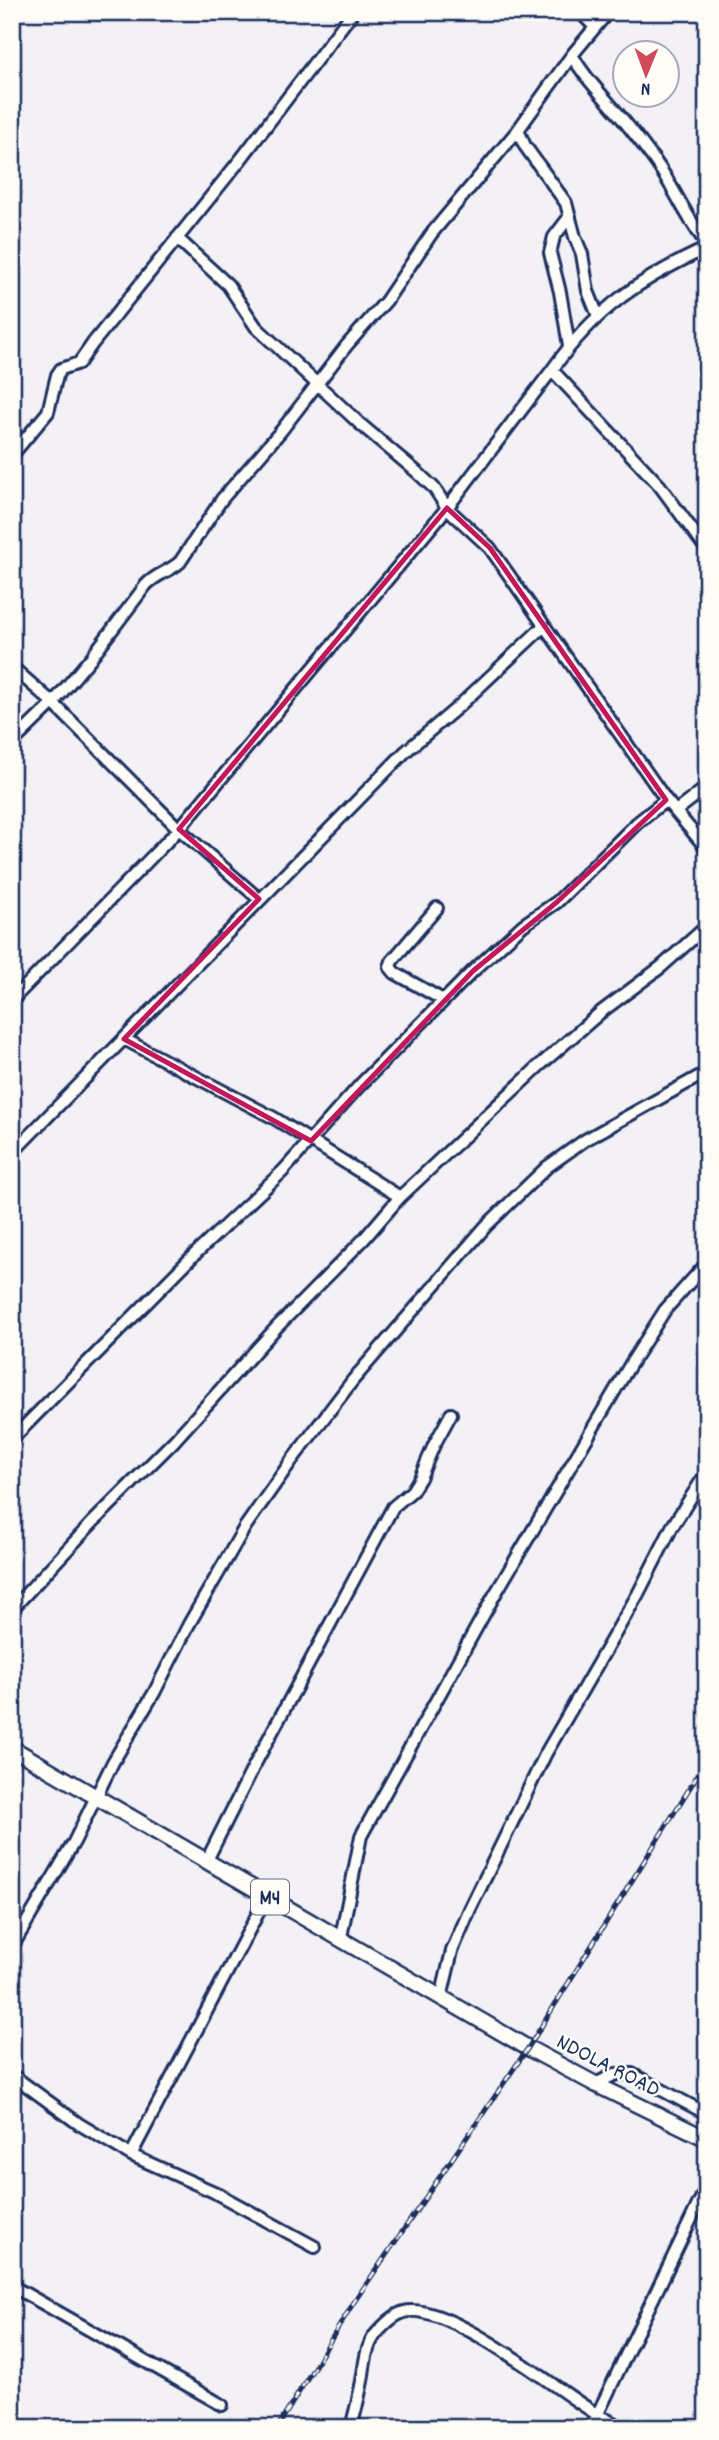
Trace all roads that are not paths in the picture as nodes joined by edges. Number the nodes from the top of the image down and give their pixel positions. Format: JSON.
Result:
{"nodes":[{"id":1,"x":353,"y":12,"type":"edge"},
{"id":2,"x":580,"y":12,"type":"edge"},
{"id":3,"x":608,"y":12,"type":"edge"},
{"id":4,"x":595,"y":27,"type":"junction"},
{"id":5,"x":572,"y":54,"type":"junction"},
{"id":6,"x":519,"y":130,"type":"junction"},
{"id":7,"x":570,"y":216,"type":"junction"},
{"id":8,"x":177,"y":238,"type":"junction"},
{"id":9,"x":707,"y":246,"type":"edge"},
{"id":10,"x":598,"y":316,"type":"junction"},
{"id":11,"x":569,"y":346,"type":"junction"},
{"id":12,"x":552,"y":370,"type":"junction"},
{"id":13,"x":317,"y":382,"type":"junction"},
{"id":14,"x":12,"y":455,"type":"edge"},
{"id":15,"x":447,"y":508,"type":"junction"},
{"id":16,"x":707,"y":550,"type":"edge"},
{"id":17,"x":544,"y":626,"type":"junction"},
{"id":18,"x":12,"y":667,"type":"edge"},
{"id":19,"x":52,"y":703,"type":"junction"},
{"id":20,"x":12,"y":743,"type":"edge"},
{"id":21,"x":707,"y":788,"type":"edge"},
{"id":22,"x":666,"y":800,"type":"junction"},
{"id":23,"x":676,"y":811,"type":"junction"},
{"id":24,"x":179,"y":829,"type":"junction"},
{"id":25,"x":707,"y":849,"type":"edge"},
{"id":26,"x":259,"y":899,"type":"junction"},
{"id":27,"x":437,"y":908,"type":"dead end"},
{"id":28,"x":707,"y":926,"type":"edge"},
{"id":29,"x":12,"y":1000,"type":"edge"},
{"id":30,"x":443,"y":1000,"type":"junction"},
{"id":31,"x":124,"y":1039,"type":"junction"},
{"id":32,"x":707,"y":1072,"type":"edge"},
{"id":33,"x":311,"y":1141,"type":"junction"},
{"id":34,"x":12,"y":1153,"type":"edge"},
{"id":35,"x":400,"y":1197,"type":"junction"},
{"id":36,"x":707,"y":1263,"type":"edge"},
{"id":37,"x":451,"y":1414,"type":"dead end"},
{"id":38,"x":12,"y":1439,"type":"edge"},
{"id":39,"x":707,"y":1472,"type":"edge"},
{"id":40,"x":12,"y":1609,"type":"edge"},
{"id":41,"x":12,"y":1748,"type":"edge"},
{"id":42,"x":97,"y":1796,"type":"junction"},
{"id":43,"x":206,"y":1862,"type":"junction"},
{"id":44,"x":267,"y":1896,"type":"junction"},
{"id":45,"x":341,"y":1937,"type":"junction"},
{"id":46,"x":12,"y":1947,"type":"edge"},
{"id":47,"x":441,"y":1998,"type":"junction"},
{"id":48,"x":12,"y":2075,"type":"edge"},
{"id":49,"x":595,"y":2084,"type":"junction"},
{"id":50,"x":707,"y":2114,"type":"edge"},
{"id":51,"x":707,"y":2139,"type":"edge"},
{"id":52,"x":131,"y":2155,"type":"junction"},
{"id":53,"x":707,"y":2186,"type":"edge"},
{"id":54,"x":315,"y":2247,"type":"dead end"},
{"id":55,"x":12,"y":2286,"type":"edge"},
{"id":56,"x":222,"y":2405,"type":"dead end"},
{"id":57,"x":597,"y":2414,"type":"junction"},
{"id":58,"x":351,"y":2428,"type":"edge"},
{"id":59,"x":590,"y":2428,"type":"edge"},
{"id":60,"x":623,"y":2428,"type":"edge"}],
"edges":[{"from":1,"to":8,"type":"street"},
{"from":2,"to":4,"type":"street"},
{"from":3,"to":4,"type":"street"},
{"from":4,"to":5,"type":"street"},
{"from":5,"to":6,"type":"street"},
{"from":5,"to":9,"type":"street"},
{"from":6,"to":7,"type":"street"},
{"from":6,"to":13,"type":"street"},
{"from":7,"to":10,"type":"street"},
{"from":7,"to":11,"type":"street"},
{"from":8,"to":13,"type":"street"},
{"from":8,"to":14,"type":"street"},
{"from":9,"to":10,"type":"street"},
{"from":10,"to":11,"type":"street"},
{"from":11,"to":12,"type":"street"},
{"from":12,"to":15,"type":"street"},
{"from":12,"to":16,"type":"street"},
{"from":13,"to":15,"type":"street"},
{"from":13,"to":19,"type":"street"},
{"from":15,"to":17,"type":"street"},
{"from":15,"to":24,"type":"street"},
{"from":17,"to":22,"type":"street"},
{"from":17,"to":26,"type":"street"},
{"from":18,"to":19,"type":"street"},
{"from":19,"to":20,"type":"street"},
{"from":19,"to":24,"type":"street"},
{"from":21,"to":23,"type":"street"},
{"from":22,"to":23,"type":"street"},
{"from":22,"to":30,"type":"street"},
{"from":23,"to":25,"type":"street"},
{"from":24,"to":26,"type":"street"},
{"from":24,"to":29,"type":"street"},
{"from":26,"to":31,"type":"street"},
{"from":27,"to":30,"type":"street"},
{"from":28,"to":35,"type":"street"},
{"from":30,"to":33,"type":"street"},
{"from":31,"to":33,"type":"street"},
{"from":31,"to":34,"type":"street"},
{"from":32,"to":42,"type":"street"},
{"from":33,"to":35,"type":"street"},
{"from":33,"to":38,"type":"street"},
{"from":35,"to":40,"type":"street"},
{"from":36,"to":45,"type":"street"},
{"from":37,"to":43,"type":"street"},
{"from":39,"to":47,"type":"street"},
{"from":41,"to":42,"type":"main road","number":"M4"},
{"from":42,"to":43,"type":"main road","number":"M4"},
{"from":42,"to":46,"type":"street"},
{"from":43,"to":44,"type":"main road","number":"M4"},
{"from":44,"to":45,"type":"main road","number":"M4"},
{"from":44,"to":52,"type":"street"},
{"from":45,"to":47,"type":"main road","number":"M4"},
{"from":47,"to":49,"type":"main road","name":"NDOLA ROAD","number":"M4"},
{"from":48,"to":52,"type":"street"},
{"from":49,"to":50,"type":"street"},
{"from":49,"to":51,"type":"main road","name":"NDOLA ROAD","number":"M4"},
{"from":52,"to":54,"type":"street"},
{"from":53,"to":57,"type":"street"},
{"from":55,"to":56,"type":"street"},
{"from":57,"to":58,"type":"street"},
{"from":57,"to":59,"type":"street"},
{"from":57,"to":60,"type":"street"}]}
